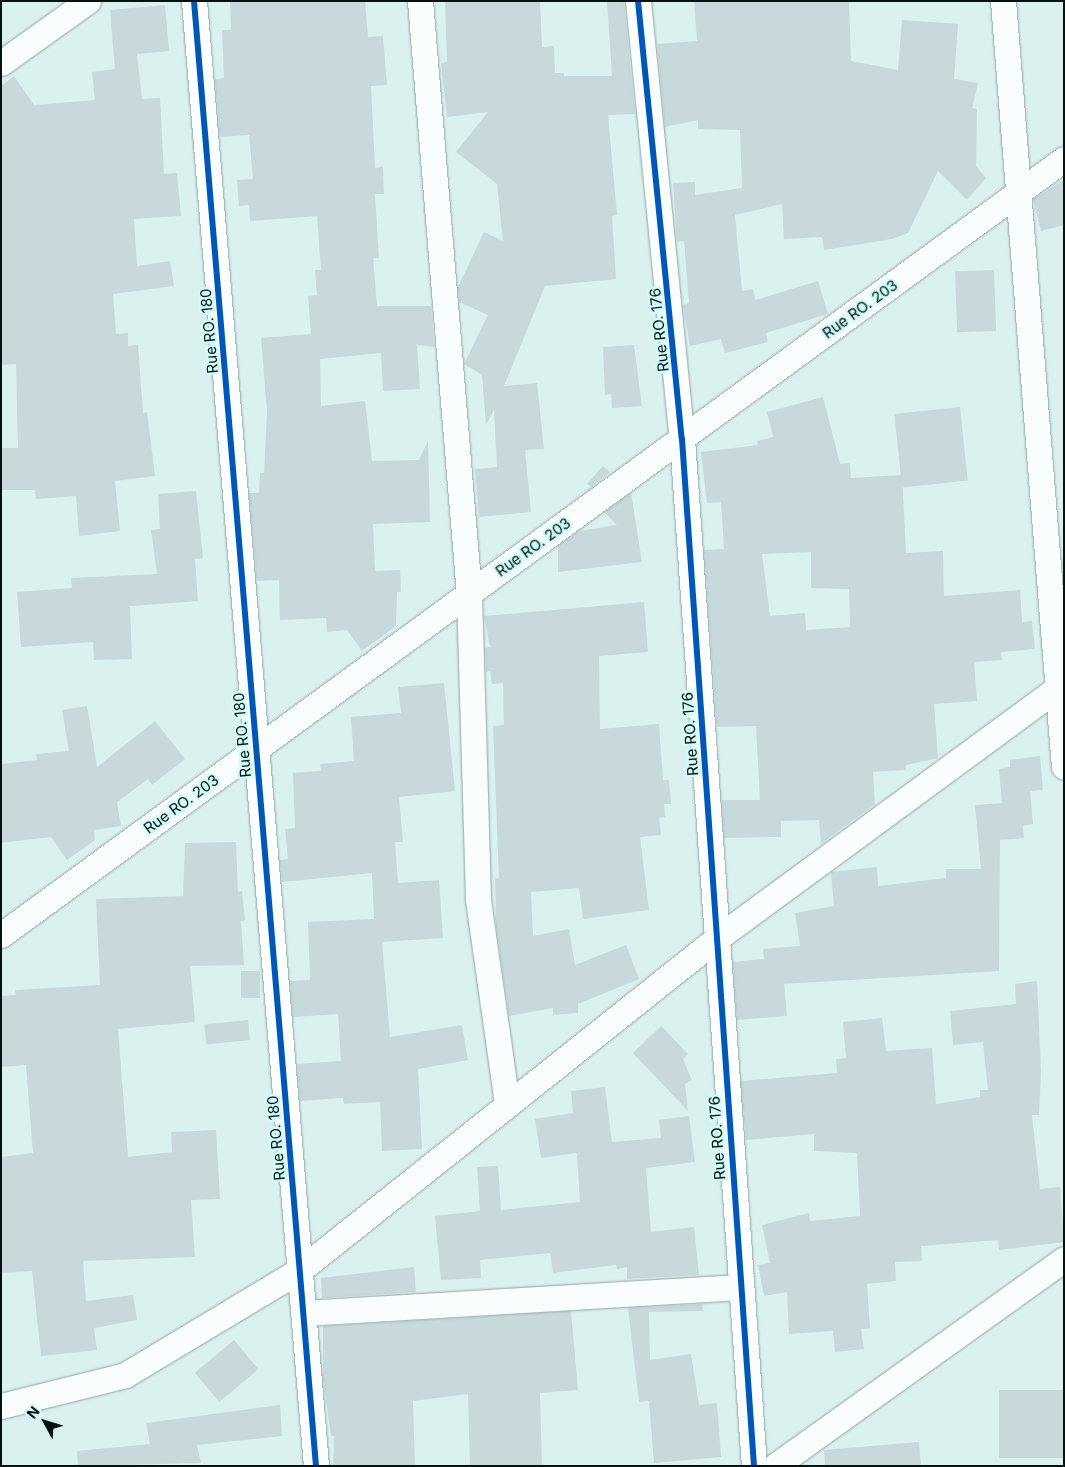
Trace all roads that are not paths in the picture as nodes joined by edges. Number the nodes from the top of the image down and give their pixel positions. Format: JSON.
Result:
{"nodes":[{"id":1,"x":88,"y":1,"type":"edge"},
{"id":2,"x":194,"y":1,"type":"edge"},
{"id":3,"x":420,"y":1,"type":"edge"},
{"id":4,"x":638,"y":1,"type":"edge"},
{"id":5,"x":1003,"y":1,"type":"edge"},
{"id":6,"x":1,"y":63,"type":"edge"},
{"id":7,"x":1064,"y":159,"type":"edge"},
{"id":8,"x":1018,"y":193,"type":"junction"},
{"id":9,"x":682,"y":438,"type":"junction"},
{"id":10,"x":469,"y":594,"type":"junction"},
{"id":11,"x":1061,"y":685,"type":"edge"},
{"id":12,"x":256,"y":749,"type":"junction"},
{"id":13,"x":1064,"y":767,"type":"edge"},
{"id":14,"x":1,"y":935,"type":"edge"},
{"id":15,"x":716,"y":939,"type":"junction"},
{"id":16,"x":507,"y":1103,"type":"junction"},
{"id":17,"x":1064,"y":1259,"type":"edge"},
{"id":18,"x":300,"y":1270,"type":"junction"},
{"id":19,"x":740,"y":1287,"type":"junction"},
{"id":20,"x":304,"y":1313,"type":"junction"},
{"id":21,"x":1,"y":1406,"type":"edge"},
{"id":22,"x":316,"y":1466,"type":"edge"},
{"id":23,"x":754,"y":1466,"type":"edge"},
{"id":24,"x":775,"y":1466,"type":"edge"}],
"edges":[{"from":1,"to":6,"type":"street"},
{"from":2,"to":12,"type":"street","name":"Rue RO. 180"},
{"from":3,"to":10,"type":"street"},
{"from":4,"to":9,"type":"street","name":"Rue RO. 176"},
{"from":5,"to":8,"type":"street"},
{"from":7,"to":8,"type":"street","name":"Rue RO. 203"},
{"from":8,"to":9,"type":"street","name":"Rue RO. 203"},
{"from":8,"to":11,"type":"street"},
{"from":9,"to":10,"type":"street","name":"Rue RO. 203"},
{"from":9,"to":15,"type":"street","name":"Rue RO. 176"},
{"from":10,"to":12,"type":"street","name":"Rue RO. 203"},
{"from":10,"to":16,"type":"street"},
{"from":11,"to":13,"type":"street"},
{"from":11,"to":15,"type":"street"},
{"from":12,"to":14,"type":"street","name":"Rue RO. 203"},
{"from":12,"to":18,"type":"street","name":"Rue RO. 180"},
{"from":15,"to":16,"type":"street"},
{"from":15,"to":19,"type":"street","name":"Rue RO. 176"},
{"from":16,"to":18,"type":"street"},
{"from":17,"to":24,"type":"street"},
{"from":18,"to":20,"type":"street","name":"Rue RO. 180"},
{"from":18,"to":21,"type":"street"},
{"from":19,"to":20,"type":"street"},
{"from":19,"to":23,"type":"street","name":"Rue RO. 176"},
{"from":20,"to":22,"type":"street","name":"Rue RO. 180"}]}
